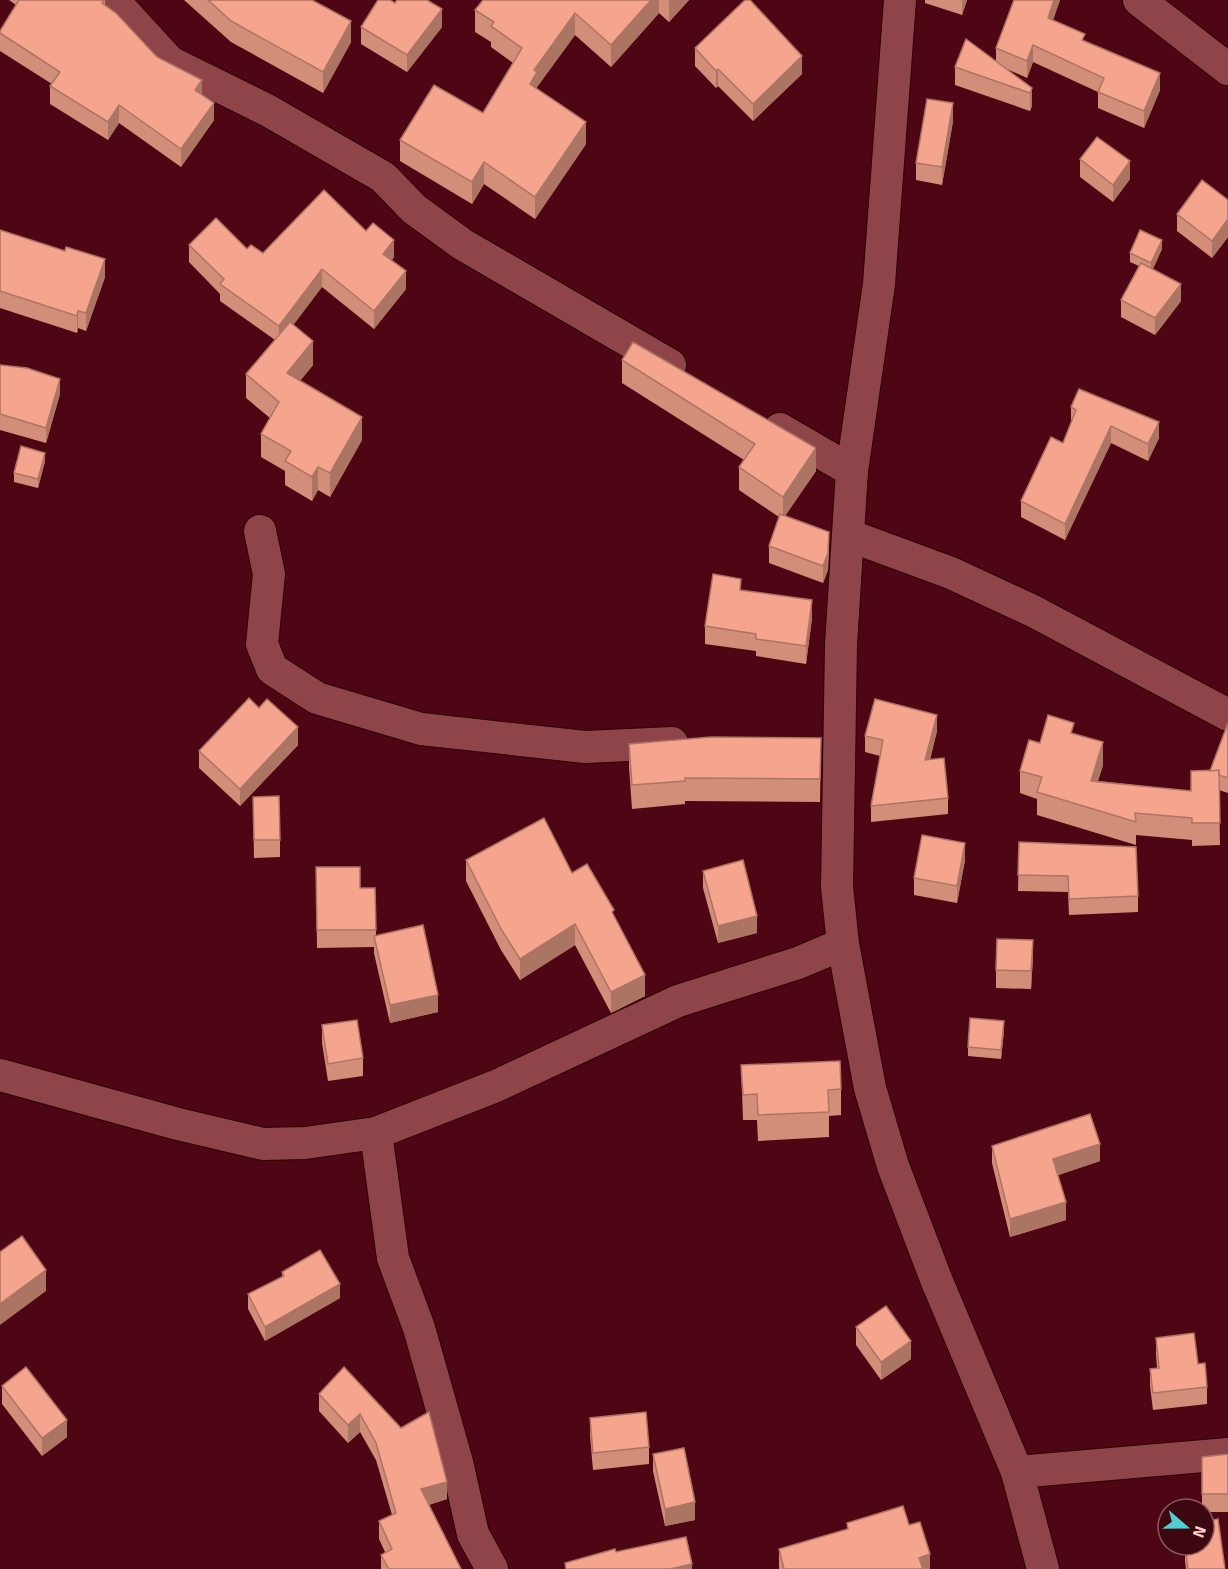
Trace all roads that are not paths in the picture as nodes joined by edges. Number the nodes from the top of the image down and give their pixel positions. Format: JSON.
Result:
{"nodes":[{"id":1,"x":113,"y":0,"type":"edge"},
{"id":2,"x":900,"y":0,"type":"edge"},
{"id":3,"x":1139,"y":0,"type":"edge"},
{"id":4,"x":1228,"y":69,"type":"edge"},
{"id":5,"x":698,"y":381,"type":"edge"},
{"id":6,"x":760,"y":417,"type":"edge"},
{"id":7,"x":852,"y":471,"type":"junction"},
{"id":8,"x":260,"y":531,"type":"dead end"},
{"id":9,"x":848,"y":535,"type":"junction"},
{"id":10,"x":1228,"y":715,"type":"edge"},
{"id":11,"x":706,"y":742,"type":"edge"},
{"id":12,"x":807,"y":743,"type":"edge"},
{"id":13,"x":840,"y":743,"type":"junction"},
{"id":14,"x":843,"y":944,"type":"junction"},
{"id":15,"x":0,"y":1075,"type":"edge"},
{"id":16,"x":376,"y":1132,"type":"junction"},
{"id":17,"x":1228,"y":1454,"type":"edge"},
{"id":18,"x":1017,"y":1472,"type":"junction"},
{"id":19,"x":492,"y":1569,"type":"edge"},
{"id":20,"x":1043,"y":1569,"type":"edge"}],
"edges":[{"from":1,"to":5,"type":"street"},
{"from":2,"to":7,"type":"street"},
{"from":3,"to":4,"type":"street"},
{"from":6,"to":7,"type":"street"},
{"from":7,"to":9,"type":"street"},
{"from":8,"to":11,"type":"street"},
{"from":9,"to":10,"type":"street"},
{"from":9,"to":13,"type":"street"},
{"from":12,"to":13,"type":"street"},
{"from":13,"to":14,"type":"street"},
{"from":14,"to":16,"type":"street"},
{"from":14,"to":18,"type":"street"},
{"from":15,"to":16,"type":"street"},
{"from":16,"to":19,"type":"street"},
{"from":17,"to":18,"type":"street"},
{"from":18,"to":20,"type":"street"}]}
